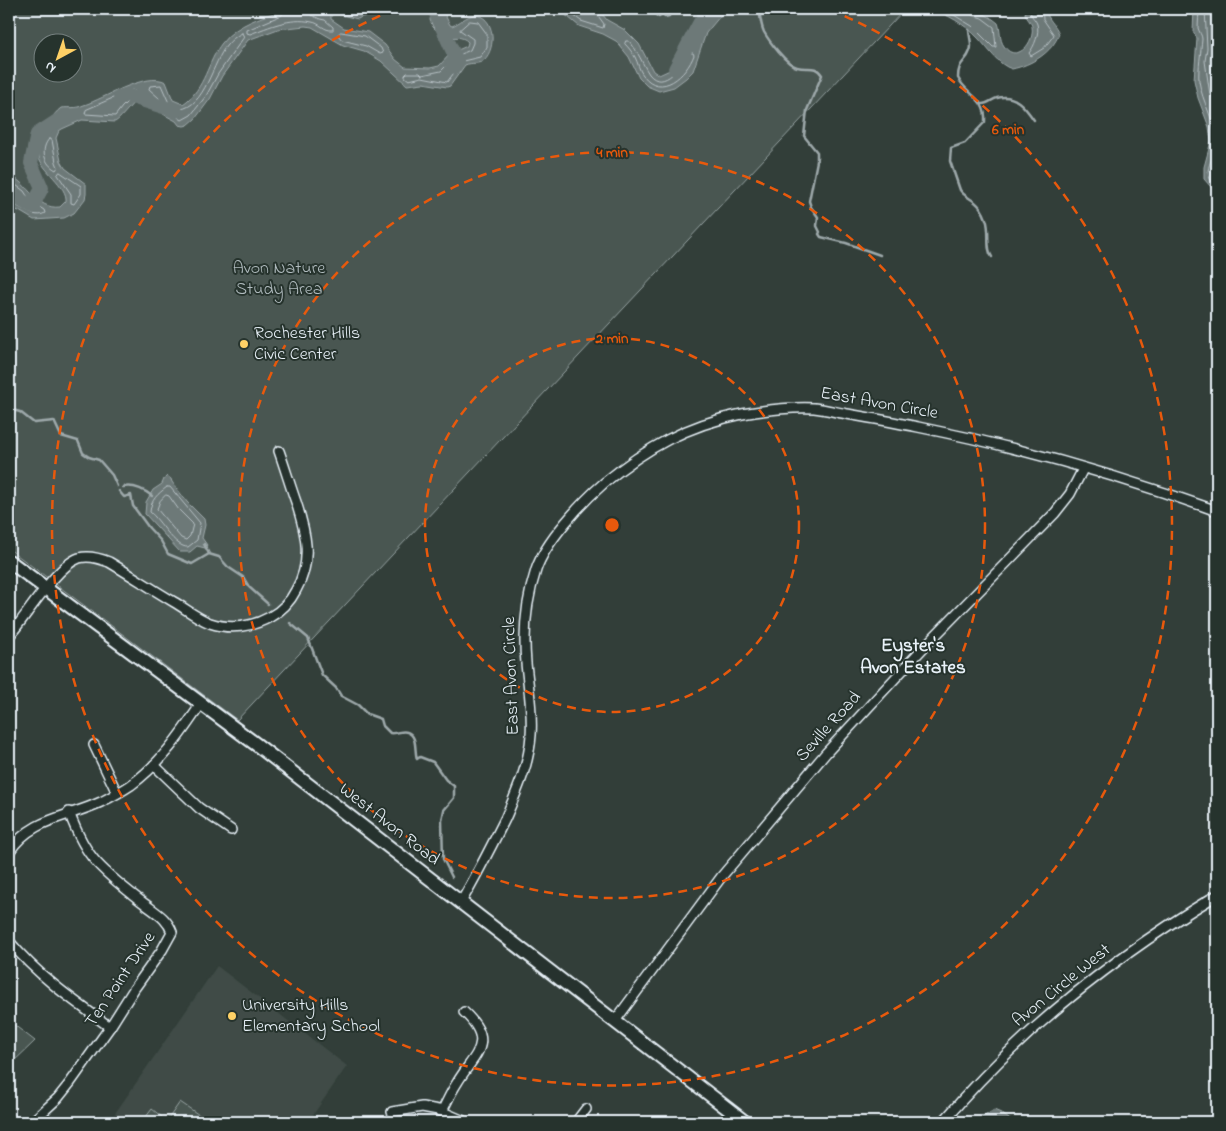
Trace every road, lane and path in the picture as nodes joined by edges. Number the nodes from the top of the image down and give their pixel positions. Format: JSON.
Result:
{"nodes":[{"id":1,"x":279,"y":451,"type":"dead end"},
{"id":2,"x":1083,"y":468,"type":"junction"},
{"id":3,"x":1217,"y":511,"type":"edge"},
{"id":4,"x":9,"y":561,"type":"edge"},
{"id":5,"x":46,"y":589,"type":"junction"},
{"id":6,"x":9,"y":636,"type":"edge"},
{"id":7,"x":201,"y":704,"type":"junction"},
{"id":8,"x":94,"y":745,"type":"dead end"},
{"id":9,"x":154,"y":765,"type":"junction"},
{"id":10,"x":117,"y":792,"type":"junction"},
{"id":11,"x":69,"y":812,"type":"junction"},
{"id":12,"x":231,"y":830,"type":"dead end"},
{"id":13,"x":9,"y":852,"type":"edge"},
{"id":14,"x":1217,"y":894,"type":"edge"},
{"id":15,"x":461,"y":902,"type":"junction"},
{"id":16,"x":9,"y":941,"type":"edge"},
{"id":17,"x":464,"y":1012,"type":"dead end"},
{"id":18,"x":615,"y":1021,"type":"junction"},
{"id":19,"x":110,"y":1027,"type":"junction"},
{"id":20,"x":586,"y":1109,"type":"dead end"},
{"id":21,"x":442,"y":1111,"type":"junction"},
{"id":22,"x":392,"y":1112,"type":"dead end"},
{"id":23,"x":741,"y":1121,"type":"edge"},
{"id":24,"x":32,"y":1122,"type":"edge"},
{"id":25,"x":466,"y":1122,"type":"edge"},
{"id":26,"x":576,"y":1122,"type":"edge"},
{"id":27,"x":943,"y":1122,"type":"edge"}],
"edges":[{"from":1,"to":5,"type":"street"},
{"from":2,"to":3,"type":"street"},
{"from":2,"to":15,"type":"street","name":"East Avon Circle"},
{"from":2,"to":18,"type":"street","name":"Seville Road"},
{"from":4,"to":5,"type":"street","name":"West Avon Road"},
{"from":5,"to":6,"type":"street"},
{"from":5,"to":7,"type":"street","name":"West Avon Road"},
{"from":7,"to":9,"type":"street"},
{"from":7,"to":15,"type":"street","name":"West Avon Road"},
{"from":8,"to":10,"type":"street"},
{"from":9,"to":10,"type":"street"},
{"from":9,"to":12,"type":"street"},
{"from":10,"to":11,"type":"street"},
{"from":11,"to":13,"type":"street"},
{"from":11,"to":19,"type":"street","name":"Ten Point Drive"},
{"from":14,"to":27,"type":"street","name":"Avon Circle West"},
{"from":15,"to":18,"type":"street","name":"West Avon Road"},
{"from":16,"to":19,"type":"street"},
{"from":17,"to":21,"type":"street"},
{"from":18,"to":23,"type":"street","name":"West Avon Road"},
{"from":19,"to":24,"type":"street","name":"Ten Point Drive"},
{"from":20,"to":26,"type":"street"},
{"from":21,"to":22,"type":"street"},
{"from":21,"to":25,"type":"street"}]}
